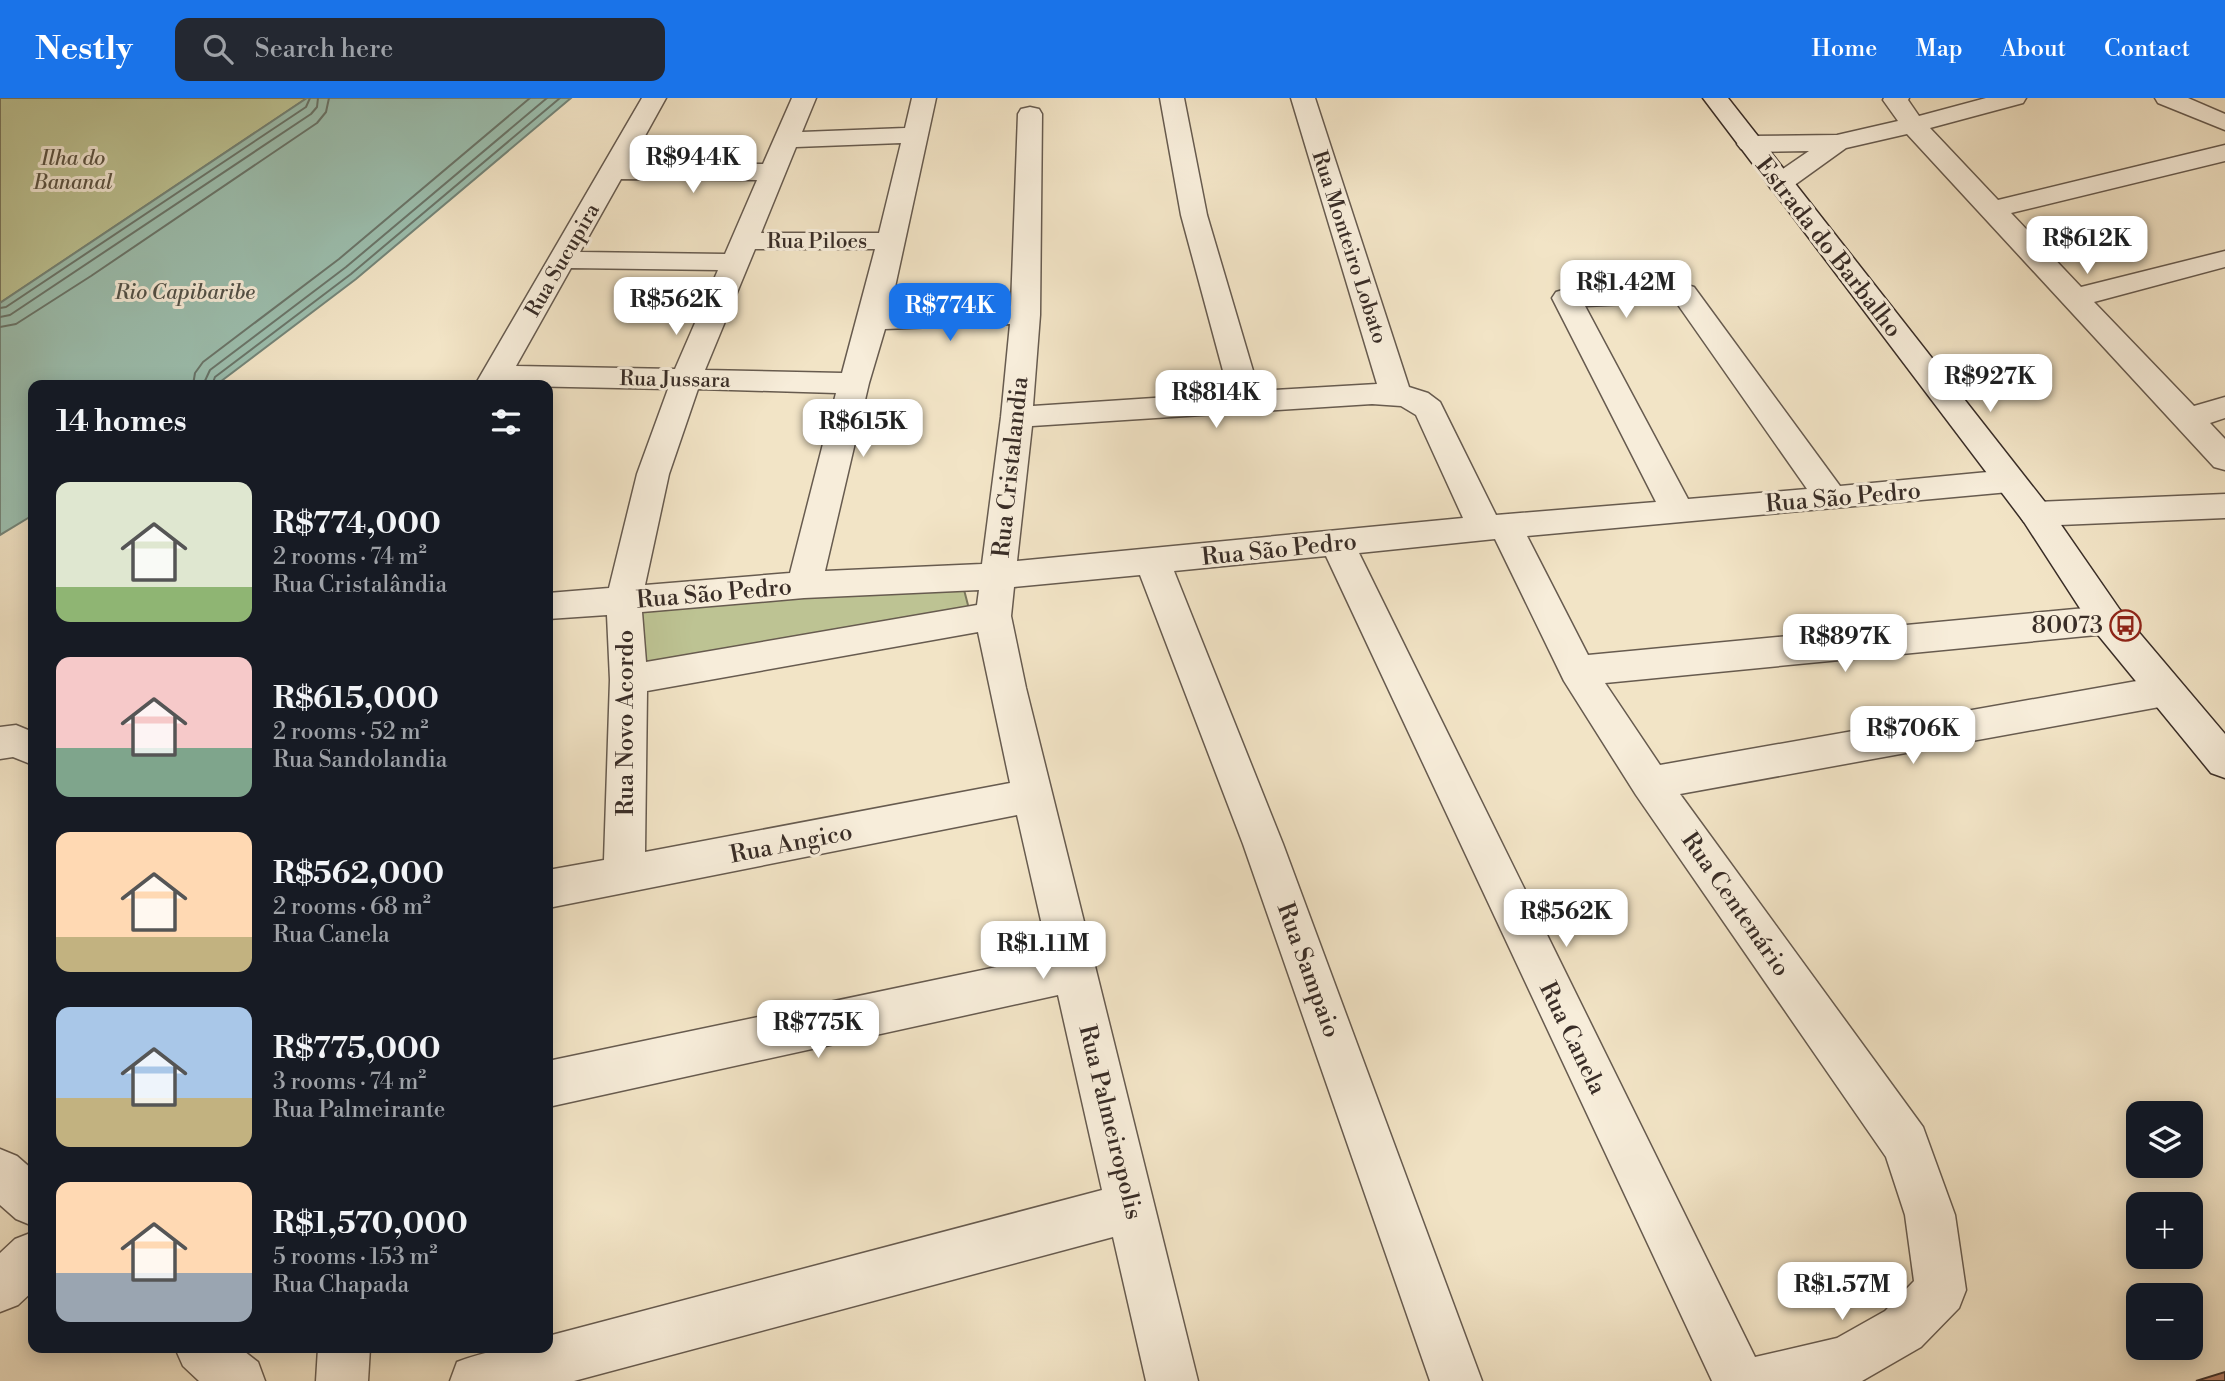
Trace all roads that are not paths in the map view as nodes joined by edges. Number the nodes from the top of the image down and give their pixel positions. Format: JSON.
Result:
{"nodes":[{"id":1,"x":654,"y":98,"type":"edge"},
{"id":2,"x":804,"y":98,"type":"edge"},
{"id":3,"x":924,"y":98,"type":"edge"},
{"id":4,"x":1172,"y":98,"type":"edge"},
{"id":5,"x":1303,"y":98,"type":"edge"},
{"id":6,"x":1715,"y":98,"type":"edge"},
{"id":7,"x":2014,"y":98,"type":"edge"},
{"id":8,"x":2167,"y":98,"type":"edge"},
{"id":9,"x":1895,"y":99,"type":"edge"},
{"id":10,"x":1030,"y":114,"type":"dead end"},
{"id":11,"x":2225,"y":123,"type":"edge"},
{"id":12,"x":1913,"y":125,"type":"junction"},
{"id":13,"x":916,"y":135,"type":"junction"},
{"id":14,"x":786,"y":140,"type":"junction"},
{"id":15,"x":1837,"y":143,"type":"junction"},
{"id":16,"x":1750,"y":144,"type":"junction"},
{"id":17,"x":2225,"y":153,"type":"edge"},
{"id":18,"x":612,"y":171,"type":"junction"},
{"id":19,"x":773,"y":172,"type":"junction"},
{"id":20,"x":1780,"y":183,"type":"junction"},
{"id":21,"x":1992,"y":210,"type":"junction"},
{"id":22,"x":891,"y":241,"type":"junction"},
{"id":23,"x":740,"y":251,"type":"junction"},
{"id":24,"x":2225,"y":259,"type":"edge"},
{"id":25,"x":561,"y":260,"type":"junction"},
{"id":26,"x":2074,"y":298,"type":"junction"},
{"id":27,"x":1025,"y":315,"type":"junction"},
{"id":28,"x":873,"y":320,"type":"junction"},
{"id":29,"x":493,"y":380,"type":"edge"},
{"id":30,"x":686,"y":380,"type":"junction"},
{"id":31,"x":854,"y":383,"type":"junction"},
{"id":32,"x":1396,"y":395,"type":"junction"},
{"id":33,"x":1247,"y":402,"type":"junction"},
{"id":34,"x":2225,"y":407,"type":"edge"},
{"id":35,"x":1017,"y":417,"type":"junction"},
{"id":36,"x":2188,"y":419,"type":"junction"},
{"id":37,"x":2225,"y":459,"type":"edge"},
{"id":38,"x":2009,"y":481,"type":"junction"},
{"id":39,"x":1831,"y":499,"type":"junction"},
{"id":40,"x":2225,"y":506,"type":"edge"},
{"id":41,"x":1678,"y":512,"type":"junction"},
{"id":42,"x":2036,"y":514,"type":"junction"},
{"id":43,"x":1495,"y":527,"type":"junction"},
{"id":44,"x":1336,"y":543,"type":"junction"},
{"id":45,"x":1153,"y":563,"type":"junction"},
{"id":46,"x":804,"y":585,"type":"junction"},
{"id":47,"x":995,"y":596,"type":"junction"},
{"id":48,"x":624,"y":601,"type":"junction"},
{"id":49,"x":553,"y":606,"type":"edge"},
{"id":50,"x":2108,"y":620,"type":"junction"},
{"id":51,"x":1577,"y":671,"type":"junction"},
{"id":52,"x":629,"y":680,"type":"junction"},
{"id":53,"x":2165,"y":691,"type":"junction"},
{"id":54,"x":0,"y":743,"type":"edge"},
{"id":55,"x":28,"y":747,"type":"edge"},
{"id":56,"x":2225,"y":762,"type":"edge"},
{"id":57,"x":1650,"y":783,"type":"junction"},
{"id":58,"x":1033,"y":795,"type":"junction"},
{"id":59,"x":624,"y":876,"type":"junction"},
{"id":60,"x":553,"y":888,"type":"edge"},
{"id":61,"x":1074,"y":971,"type":"junction"},
{"id":62,"x":553,"y":1083,"type":"edge"},
{"id":63,"x":0,"y":1173,"type":"edge"},
{"id":64,"x":28,"y":1198,"type":"edge"},
{"id":65,"x":1132,"y":1207,"type":"junction"},
{"id":66,"x":28,"y":1262,"type":"edge"},
{"id":67,"x":0,"y":1287,"type":"edge"},
{"id":68,"x":207,"y":1353,"type":"edge"},
{"id":69,"x":344,"y":1353,"type":"edge"},
{"id":70,"x":239,"y":1381,"type":"edge"},
{"id":71,"x":342,"y":1381,"type":"edge"},
{"id":72,"x":476,"y":1381,"type":"edge"},
{"id":73,"x":1172,"y":1381,"type":"edge"},
{"id":74,"x":1456,"y":1381,"type":"edge"},
{"id":75,"x":1740,"y":1381,"type":"edge"},
{"id":76,"x":1760,"y":1381,"type":"edge"}],
"edges":[{"from":1,"to":18,"type":"street","name":"Rua Sucupira"},
{"from":2,"to":14,"type":"street","name":"Rua Novo Acordo"},
{"from":3,"to":13,"type":"street"},
{"from":4,"to":33,"type":"street"},
{"from":5,"to":32,"type":"street","name":"Rua Monteiro Lobato"},
{"from":6,"to":16,"type":"street","name":"Estrada do Barbalho"},
{"from":7,"to":12,"type":"street"},
{"from":8,"to":11,"type":"street"},
{"from":9,"to":12,"type":"street"},
{"from":10,"to":27,"type":"street","name":"Rua Cristalandia"},
{"from":12,"to":15,"type":"street"},
{"from":12,"to":21,"type":"street"},
{"from":13,"to":14,"type":"street"},
{"from":13,"to":22,"type":"street"},
{"from":14,"to":19,"type":"street","name":"Rua Novo Acordo"},
{"from":15,"to":16,"type":"street"},
{"from":15,"to":20,"type":"street"},
{"from":16,"to":20,"type":"street","name":"Estrada do Barbalho"},
{"from":17,"to":21,"type":"street"},
{"from":18,"to":19,"type":"street"},
{"from":18,"to":25,"type":"street","name":"Rua Sucupira"},
{"from":19,"to":23,"type":"street","name":"Rua Novo Acordo"},
{"from":20,"to":38,"type":"street","name":"Estrada do Barbalho"},
{"from":21,"to":26,"type":"street"},
{"from":22,"to":23,"type":"street","name":"Rua Piloes"},
{"from":22,"to":28,"type":"street"},
{"from":23,"to":25,"type":"street","name":"Rua Piloes"},
{"from":23,"to":30,"type":"street","name":"Rua Novo Acordo"},
{"from":24,"to":26,"type":"street"},
{"from":25,"to":29,"type":"street","name":"Rua Sucupira"},
{"from":26,"to":36,"type":"street"},
{"from":27,"to":28,"type":"street"},
{"from":27,"to":35,"type":"street","name":"Rua Cristalandia"},
{"from":28,"to":31,"type":"street"},
{"from":29,"to":30,"type":"street","name":"Rua Jussara"},
{"from":30,"to":31,"type":"street","name":"Rua Jussara"},
{"from":30,"to":48,"type":"street","name":"Rua Novo Acordo"},
{"from":31,"to":46,"type":"street"},
{"from":32,"to":33,"type":"street"},
{"from":32,"to":43,"type":"street","name":"Rua Centenário"},
{"from":33,"to":35,"type":"street"},
{"from":34,"to":36,"type":"street"},
{"from":35,"to":47,"type":"street","name":"Rua Cristalandia"},
{"from":36,"to":37,"type":"street"},
{"from":38,"to":39,"type":"street","name":"Rua São Pedro"},
{"from":38,"to":42,"type":"street","name":"Estrada do Barbalho"},
{"from":39,"to":41,"type":"street","name":"Rua São Pedro"},
{"from":39,"to":41,"type":"street"},
{"from":40,"to":42,"type":"street"},
{"from":41,"to":43,"type":"street","name":"Rua São Pedro"},
{"from":42,"to":50,"type":"street","name":"Estrada do Barbalho"},
{"from":43,"to":44,"type":"street","name":"Rua São Pedro"},
{"from":43,"to":51,"type":"street","name":"Rua Centenário"},
{"from":44,"to":45,"type":"street","name":"Rua São Pedro"},
{"from":44,"to":75,"type":"street","name":"Rua Canela"},
{"from":45,"to":47,"type":"street","name":"Rua São Pedro"},
{"from":45,"to":74,"type":"street","name":"Rua Sampaio"},
{"from":46,"to":47,"type":"street","name":"Rua São Pedro"},
{"from":46,"to":48,"type":"street","name":"Rua São Pedro"},
{"from":47,"to":52,"type":"street","name":"Rua São Pedro"},
{"from":47,"to":58,"type":"street","name":"Rua Palmeiropolis"},
{"from":48,"to":49,"type":"street","name":"Rua São Pedro"},
{"from":48,"to":52,"type":"street","name":"Rua Novo Acordo"},
{"from":50,"to":51,"type":"street"},
{"from":50,"to":53,"type":"street","name":"Estrada do Barbalho"},
{"from":51,"to":57,"type":"street","name":"Rua Centenário"},
{"from":52,"to":59,"type":"street","name":"Rua Novo Acordo"},
{"from":53,"to":56,"type":"street","name":"Estrada do Barbalho"},
{"from":53,"to":57,"type":"street"},
{"from":54,"to":55,"type":"street"},
{"from":57,"to":76,"type":"street","name":"Rua Centenário"},
{"from":58,"to":59,"type":"street","name":"Rua Angico"},
{"from":58,"to":61,"type":"street","name":"Rua Palmeiropolis"},
{"from":59,"to":60,"type":"street","name":"Rua Angico"},
{"from":61,"to":62,"type":"street"},
{"from":61,"to":65,"type":"street","name":"Rua Palmeiropolis"},
{"from":63,"to":64,"type":"street"},
{"from":65,"to":72,"type":"street"},
{"from":65,"to":73,"type":"street","name":"Rua Palmeiropolis"},
{"from":66,"to":67,"type":"street"},
{"from":68,"to":70,"type":"street"},
{"from":69,"to":71,"type":"street"}]}
